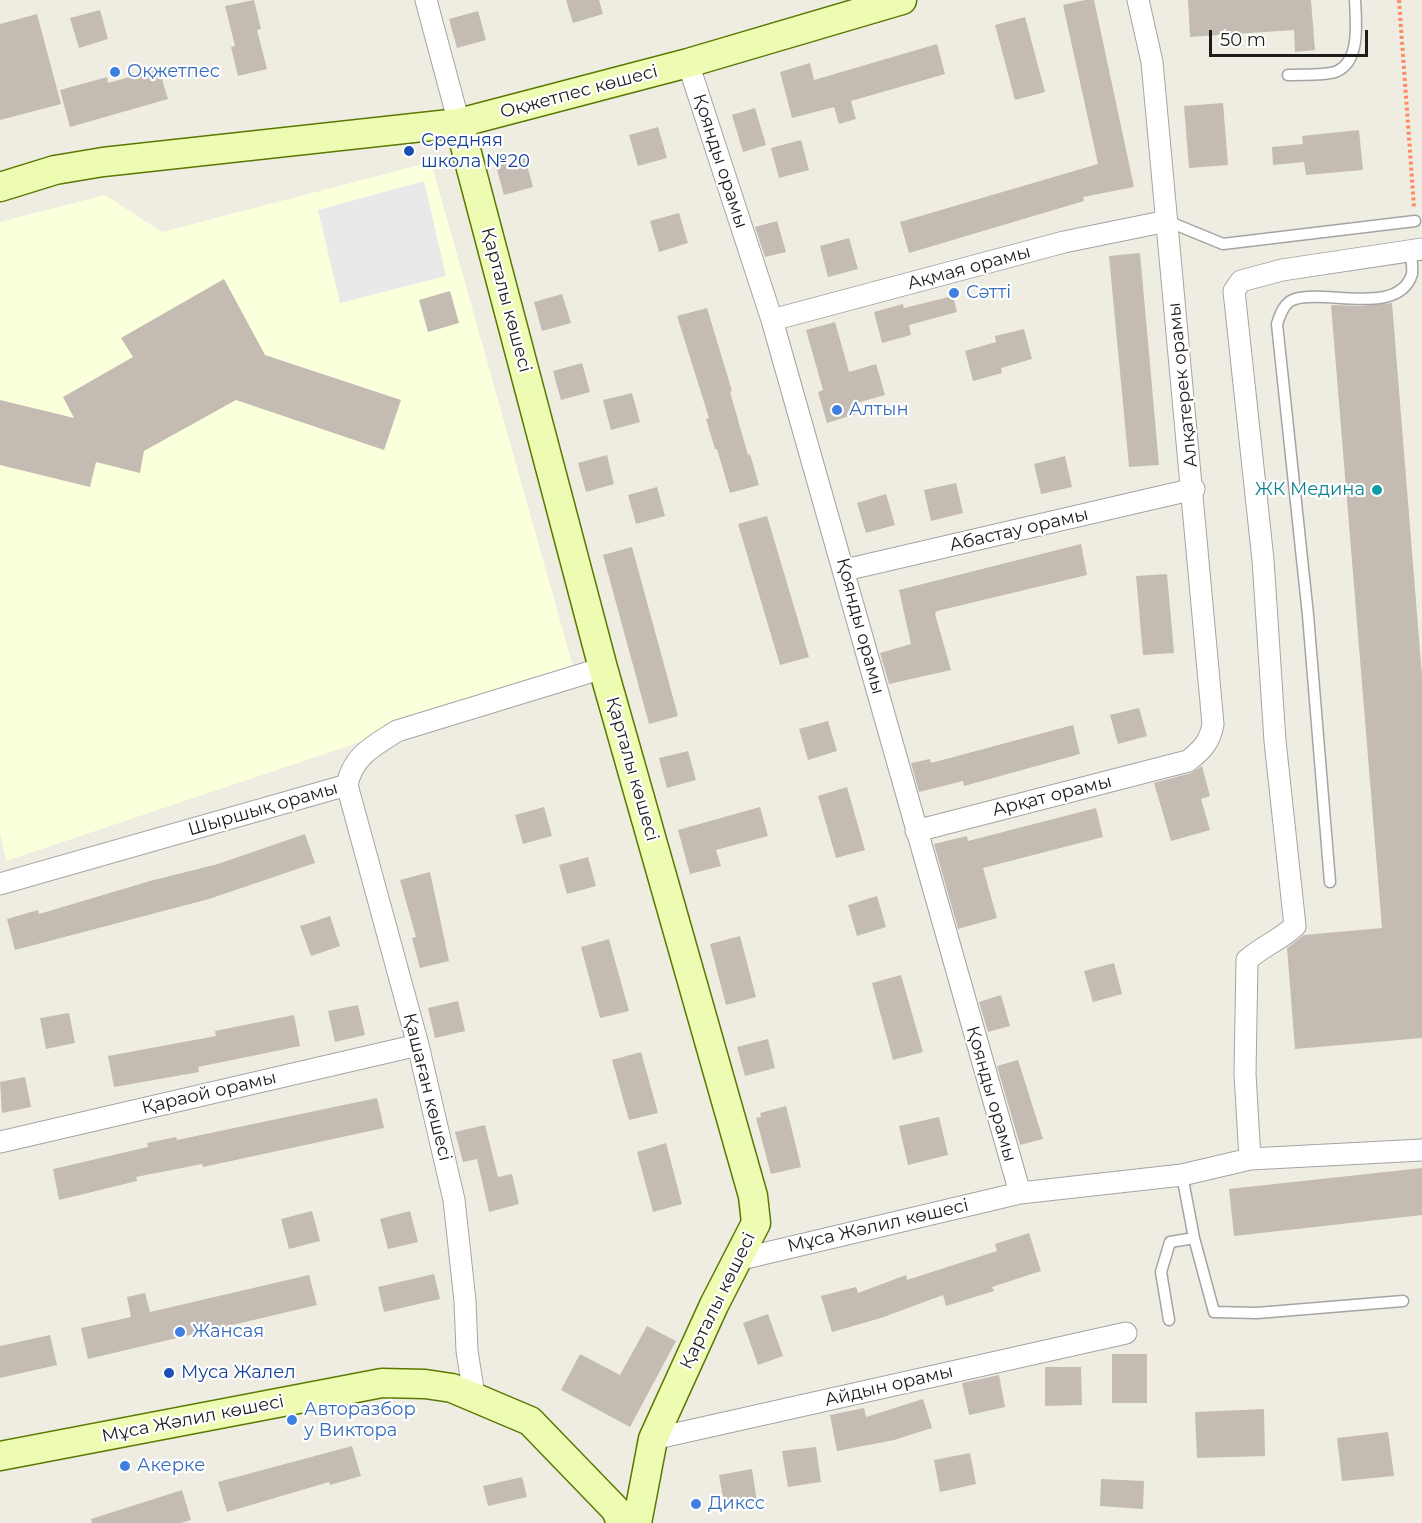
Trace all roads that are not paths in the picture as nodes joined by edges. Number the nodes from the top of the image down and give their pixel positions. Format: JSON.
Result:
{"nodes":[{"id":1,"x":426,"y":0,"type":"edge"},
{"id":2,"x":902,"y":0,"type":"edge"},
{"id":3,"x":1138,"y":0,"type":"edge"},
{"id":4,"x":1355,"y":0,"type":"edge"},
{"id":5,"x":688,"y":63,"type":"junction"},
{"id":6,"x":1288,"y":75,"type":"dead end"},
{"id":7,"x":459,"y":123,"type":"junction"},
{"id":8,"x":1,"y":184,"type":"edge"},
{"id":9,"x":1415,"y":221,"type":"road end"},
{"id":10,"x":1167,"y":222,"type":"junction"},
{"id":11,"x":1416,"y":250,"type":"edge"},
{"id":12,"x":772,"y":320,"type":"junction"},
{"id":13,"x":1194,"y":489,"type":"junction"},
{"id":14,"x":845,"y":570,"type":"junction"},
{"id":15,"x":603,"y":668,"type":"junction"},
{"id":16,"x":1188,"y":761,"type":"joint"},
{"id":17,"x":347,"y":785,"type":"junction"},
{"id":18,"x":916,"y":831,"type":"junction"},
{"id":19,"x":1330,"y":882,"type":"dead end"},
{"id":20,"x":0,"y":884,"type":"edge"},
{"id":21,"x":418,"y":1045,"type":"junction"},
{"id":22,"x":0,"y":1142,"type":"edge"},
{"id":23,"x":1422,"y":1149,"type":"edge"},
{"id":24,"x":1250,"y":1159,"type":"junction"},
{"id":25,"x":1182,"y":1175,"type":"junction"},
{"id":26,"x":1020,"y":1193,"type":"junction"},
{"id":27,"x":1194,"y":1238,"type":"junction"},
{"id":28,"x":737,"y":1260,"type":"junction"},
{"id":29,"x":1403,"y":1301,"type":"dead end"},
{"id":30,"x":1169,"y":1320,"type":"dead end"},
{"id":31,"x":1126,"y":1334,"type":"dead end"},
{"id":32,"x":474,"y":1395,"type":"junction"},
{"id":33,"x":653,"y":1439,"type":"junction"},
{"id":34,"x":0,"y":1456,"type":"edge"},
{"id":35,"x":621,"y":1523,"type":"edge"},
{"id":36,"x":637,"y":1523,"type":"edge"}],
"edges":[{"from":1,"to":7,"type":"street","name":"Қарталы көшесі"},
{"from":2,"to":5,"type":"street","name":"Оқжетпес көшесі"},
{"from":3,"to":10,"type":"street","name":"Алқатерек орамы"},
{"from":4,"to":6,"type":"lane"},
{"from":5,"to":7,"type":"street","name":"Оқжетпес көшесі"},
{"from":5,"to":12,"type":"street","name":"Қоянды орамы"},
{"from":7,"to":8,"type":"street","name":"Оқжетпес көшесі"},
{"from":7,"to":15,"type":"street","name":"Қарталы көшесі"},
{"from":9,"to":10,"type":"lane"},
{"from":10,"to":12,"type":"street","name":"Ақмая орамы"},
{"from":10,"to":13,"type":"street","name":"Алқатерек орамы"},
{"from":11,"to":19,"type":"lane"},
{"from":11,"to":24,"type":"street"},
{"from":12,"to":14,"type":"street","name":"Қоянды орамы"},
{"from":13,"to":14,"type":"street","name":"Абастау орамы"},
{"from":13,"to":16,"type":"street","name":"Алқатерек орамы"},
{"from":14,"to":18,"type":"street","name":"Қоянды орамы"},
{"from":15,"to":17,"type":"street","name":"Шыршық орамы"},
{"from":15,"to":28,"type":"street","name":"Қарталы көшесі"},
{"from":16,"to":18,"type":"street","name":"Арқат орамы"},
{"from":17,"to":20,"type":"street","name":"Шыршық орамы"},
{"from":17,"to":21,"type":"street","name":"Қашаған көшесі"},
{"from":18,"to":26,"type":"street","name":"Қоянды орамы"},
{"from":21,"to":22,"type":"street","name":"Қараой орамы"},
{"from":21,"to":32,"type":"street","name":"Қашаған көшесі"},
{"from":23,"to":24,"type":"street","name":"Мұса Жәлил көшесі"},
{"from":24,"to":25,"type":"street","name":"Мұса Жәлил көшесі"},
{"from":25,"to":26,"type":"street","name":"Мұса Жәлил көшесі"},
{"from":25,"to":27,"type":"lane"},
{"from":26,"to":28,"type":"street","name":"Мұса Жәлил көшесі"},
{"from":27,"to":29,"type":"lane"},
{"from":27,"to":30,"type":"lane"},
{"from":28,"to":33,"type":"street","name":"Қарталы көшесі"},
{"from":31,"to":33,"type":"street","name":"Айдын орамы"},
{"from":32,"to":34,"type":"street","name":"Мұса Жәлил көшесі"},
{"from":32,"to":35,"type":"street","name":"Мұса Жәлил көшесі"},
{"from":33,"to":36,"type":"street","name":"Қарталы көшесі"}]}
